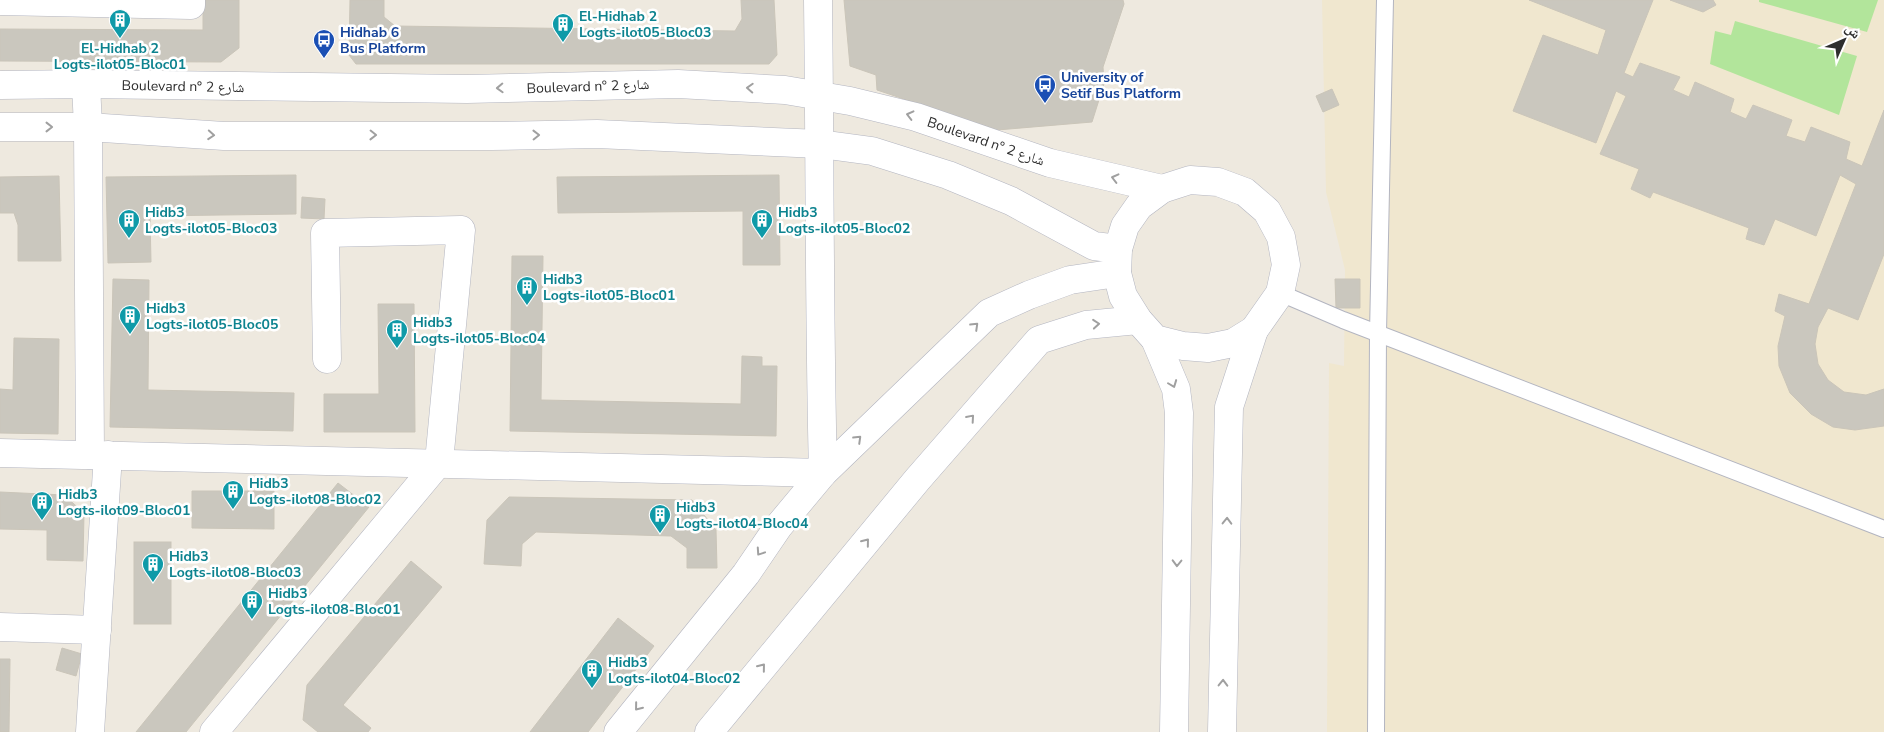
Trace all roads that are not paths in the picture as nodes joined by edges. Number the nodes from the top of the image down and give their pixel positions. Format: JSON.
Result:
{"nodes":[{"id":1,"x":191,"y":0,"type":"edge"},
{"id":2,"x":818,"y":0,"type":"edge"},
{"id":3,"x":1385,"y":0,"type":"edge"},
{"id":4,"x":0,"y":1,"type":"edge"},
{"id":5,"x":86,"y":84,"type":"junction"},
{"id":6,"x":0,"y":85,"type":"edge"},
{"id":7,"x":819,"y":96,"type":"junction"},
{"id":8,"x":0,"y":127,"type":"edge"},
{"id":9,"x":88,"y":128,"type":"junction"},
{"id":10,"x":820,"y":144,"type":"junction"},
{"id":11,"x":1162,"y":189,"type":"junction"},
{"id":12,"x":1117,"y":261,"type":"junction"},
{"id":13,"x":1280,"y":293,"type":"junction"},
{"id":14,"x":1146,"y":329,"type":"junction"},
{"id":15,"x":1254,"y":330,"type":"junction"},
{"id":16,"x":1378,"y":333,"type":"junction"},
{"id":17,"x":327,"y":359,"type":"dead end"},
{"id":18,"x":0,"y":453,"type":"edge"},
{"id":19,"x":99,"y":455,"type":"junction"},
{"id":20,"x":439,"y":462,"type":"junction"},
{"id":21,"x":822,"y":473,"type":"junction"},
{"id":22,"x":1884,"y":529,"type":"edge"},
{"id":23,"x":0,"y":627,"type":"edge"},
{"id":24,"x":97,"y":630,"type":"junction"},
{"id":25,"x":90,"y":732,"type":"edge"},
{"id":26,"x":214,"y":732,"type":"edge"},
{"id":27,"x":618,"y":732,"type":"edge"},
{"id":28,"x":709,"y":732,"type":"edge"},
{"id":29,"x":1174,"y":732,"type":"edge"},
{"id":30,"x":1222,"y":732,"type":"edge"},
{"id":31,"x":1376,"y":732,"type":"edge"}],
"edges":[{"from":1,"to":4,"type":"street"},
{"from":2,"to":7,"type":"street"},
{"from":3,"to":16,"type":"lane"},
{"from":5,"to":6,"type":"street","name":"Boulevard n° شارع 2"},
{"from":7,"to":5,"type":"street","name":"Boulevard n° شارع 2","one_way":true},
{"from":5,"to":9,"type":"street"},
{"from":7,"to":10,"type":"street"},
{"from":11,"to":7,"type":"street","name":"Boulevard n° شارع 2","one_way":true},
{"from":8,"to":9,"type":"street","one_way":true},
{"from":9,"to":10,"type":"street","one_way":true},
{"from":9,"to":19,"type":"street"},
{"from":10,"to":12,"type":"street"},
{"from":10,"to":21,"type":"street"},
{"from":11,"to":12,"type":"street"},
{"from":11,"to":13,"type":"street"},
{"from":12,"to":14,"type":"street"},
{"from":21,"to":12,"type":"street","one_way":true},
{"from":13,"to":15,"type":"street"},
{"from":13,"to":16,"type":"lane"},
{"from":14,"to":15,"type":"street"},
{"from":28,"to":14,"type":"street","one_way":true},
{"from":14,"to":29,"type":"street","one_way":true},
{"from":30,"to":15,"type":"street","one_way":true},
{"from":16,"to":22,"type":"lane"},
{"from":16,"to":31,"type":"lane"},
{"from":17,"to":20,"type":"street"},
{"from":18,"to":19,"type":"street"},
{"from":19,"to":20,"type":"street"},
{"from":19,"to":24,"type":"street"},
{"from":20,"to":21,"type":"street"},
{"from":20,"to":26,"type":"street"},
{"from":21,"to":27,"type":"street","one_way":true},
{"from":23,"to":24,"type":"street"},
{"from":24,"to":25,"type":"street"}]}
